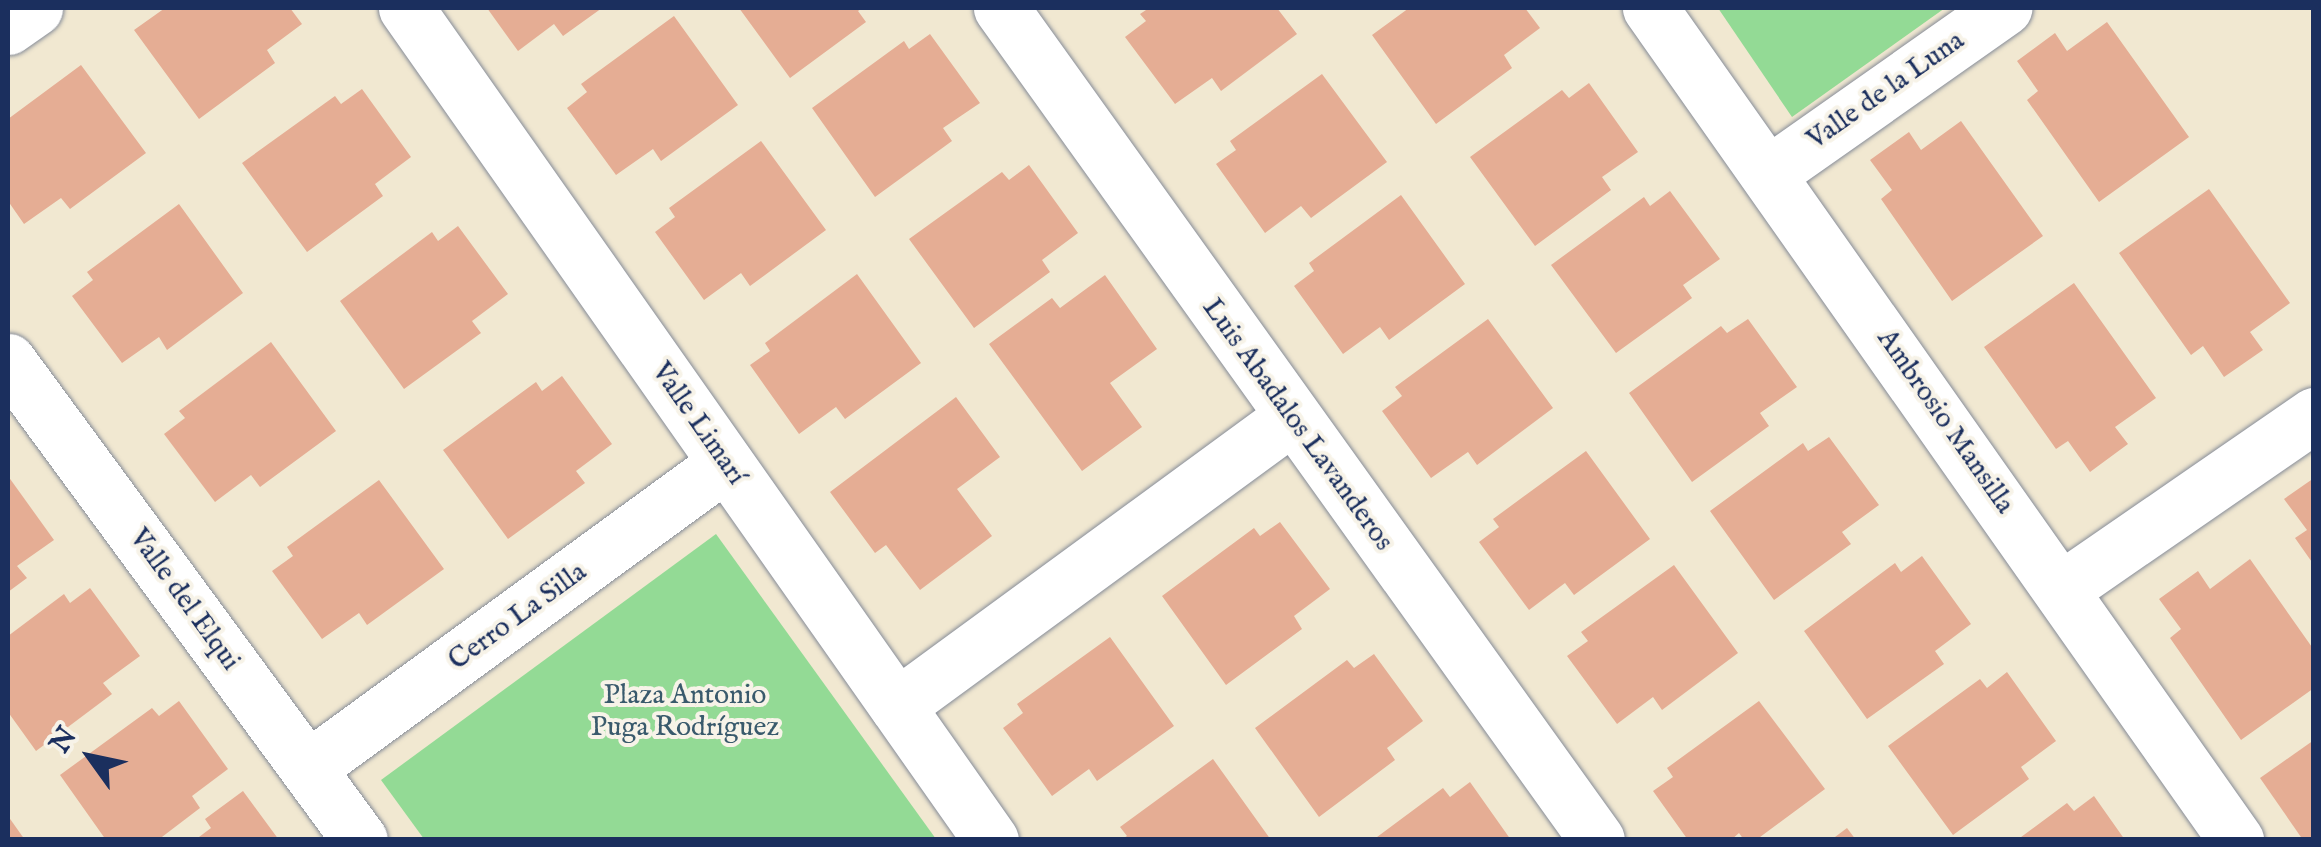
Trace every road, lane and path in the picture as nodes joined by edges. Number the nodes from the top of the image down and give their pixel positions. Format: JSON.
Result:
{"nodes":[{"id":1,"x":34,"y":8,"type":"edge"},
{"id":2,"x":406,"y":8,"type":"edge"},
{"id":3,"x":1001,"y":8,"type":"edge"},
{"id":4,"x":1650,"y":8,"type":"edge"},
{"id":5,"x":2004,"y":8,"type":"edge"},
{"id":6,"x":8,"y":27,"type":"edge"},
{"id":7,"x":1768,"y":174,"type":"junction"},
{"id":8,"x":8,"y":361,"type":"edge"},
{"id":9,"x":2314,"y":415,"type":"edge"},
{"id":10,"x":1291,"y":418,"type":"junction"},
{"id":11,"x":726,"y":463,"type":"junction"},
{"id":12,"x":2063,"y":588,"type":"junction"},
{"id":13,"x":897,"y":706,"type":"junction"},
{"id":14,"x":308,"y":768,"type":"junction"},
{"id":15,"x":360,"y":840,"type":"edge"},
{"id":16,"x":991,"y":840,"type":"edge"},
{"id":17,"x":1597,"y":840,"type":"edge"},
{"id":18,"x":2236,"y":840,"type":"edge"}],
"edges":[{"from":1,"to":6,"type":"street"},
{"from":2,"to":11,"type":"street","name":"Valle Limarí"},
{"from":3,"to":10,"type":"street","name":"Luis Abadalos Lavanderos"},
{"from":4,"to":7,"type":"street","name":"Ambrosio Mansilla"},
{"from":5,"to":7,"type":"street","name":"Valle de la Luna"},
{"from":7,"to":12,"type":"street","name":"Ambrosio Mansilla"},
{"from":8,"to":14,"type":"street","name":"Valle del Elqui"},
{"from":9,"to":12,"type":"street"},
{"from":10,"to":13,"type":"street"},
{"from":10,"to":17,"type":"street","name":"Luis Abadalos Lavanderos"},
{"from":11,"to":13,"type":"street","name":"Valle Limarí"},
{"from":11,"to":14,"type":"street","name":"Cerro La Silla"},
{"from":12,"to":18,"type":"street","name":"Ambrosio Mansilla"},
{"from":13,"to":16,"type":"street","name":"Valle Limarí"},
{"from":14,"to":15,"type":"street","name":"Valle del Elqui"}]}
